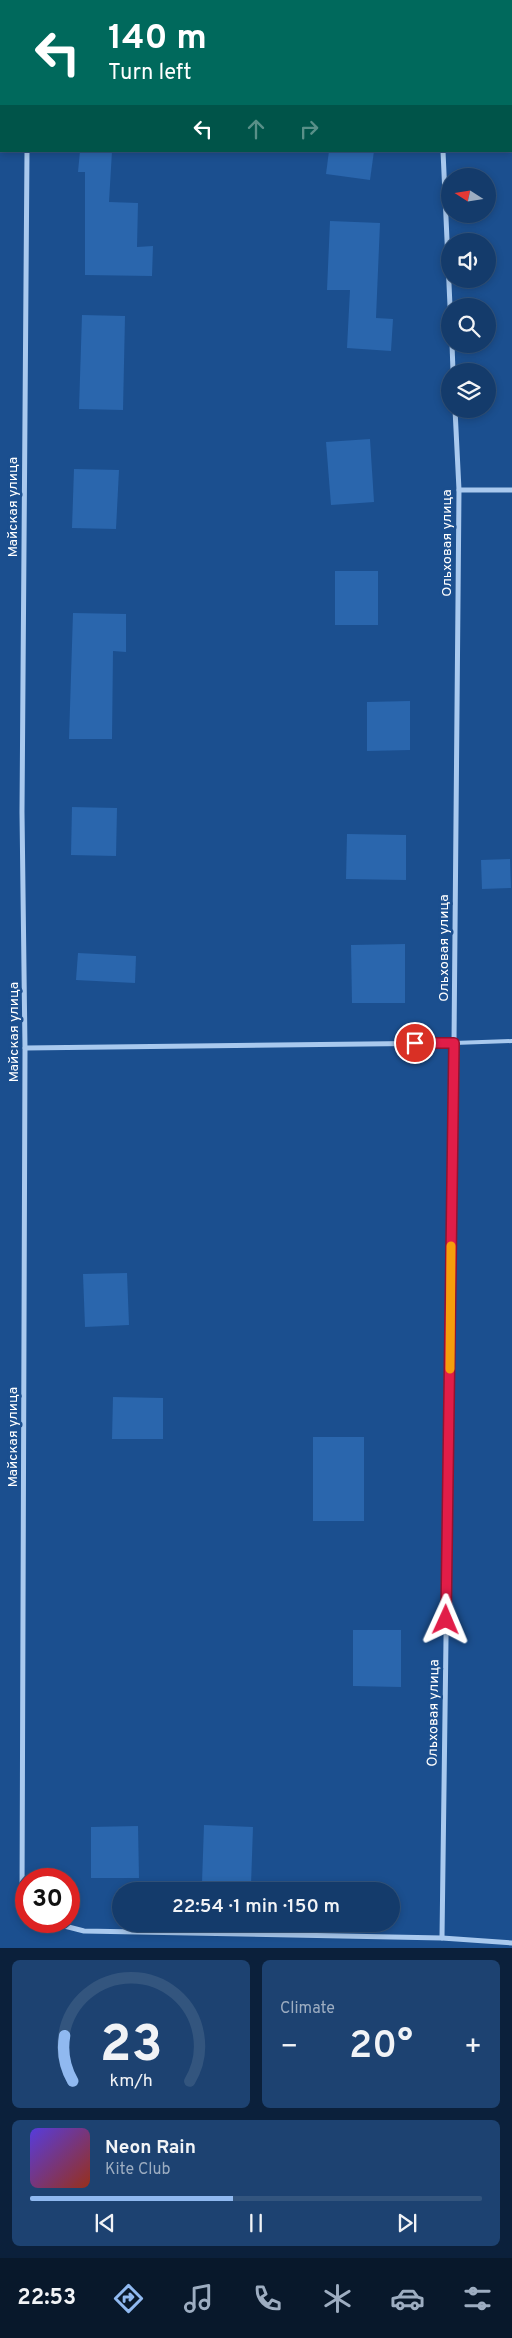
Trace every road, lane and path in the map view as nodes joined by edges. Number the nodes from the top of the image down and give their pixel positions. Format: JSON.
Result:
{"nodes":[{"id":1,"x":27,"y":152,"type":"edge"},
{"id":2,"x":443,"y":152,"type":"edge"},
{"id":3,"x":450,"y":298,"type":"edge"},
{"id":4,"x":455,"y":418,"type":"edge"},
{"id":5,"x":459,"y":490,"type":"junction"},
{"id":6,"x":512,"y":490,"type":"edge"},
{"id":7,"x":512,"y":1041,"type":"edge"},
{"id":8,"x":454,"y":1043,"type":"junction"},
{"id":9,"x":25,"y":1048,"type":"junction"},
{"id":10,"x":22,"y":1868,"type":"edge"},
{"id":11,"x":80,"y":1929,"type":"edge"},
{"id":12,"x":442,"y":1938,"type":"junction"},
{"id":13,"x":512,"y":1943,"type":"edge"}],
"edges":[{"from":1,"to":9,"type":"street","name":"Майская улица"},
{"from":2,"to":3,"type":"street"},
{"from":4,"to":5,"type":"street","name":"Ольховая улица"},
{"from":5,"to":6,"type":"street"},
{"from":5,"to":8,"type":"street","name":"Ольховая улица"},
{"from":7,"to":8,"type":"lane"},
{"from":8,"to":9,"type":"street"},
{"from":8,"to":12,"type":"street","name":"Ольховая улица"},
{"from":9,"to":10,"type":"street","name":"Майская улица"},
{"from":11,"to":12,"type":"street"},
{"from":12,"to":13,"type":"street"}]}
